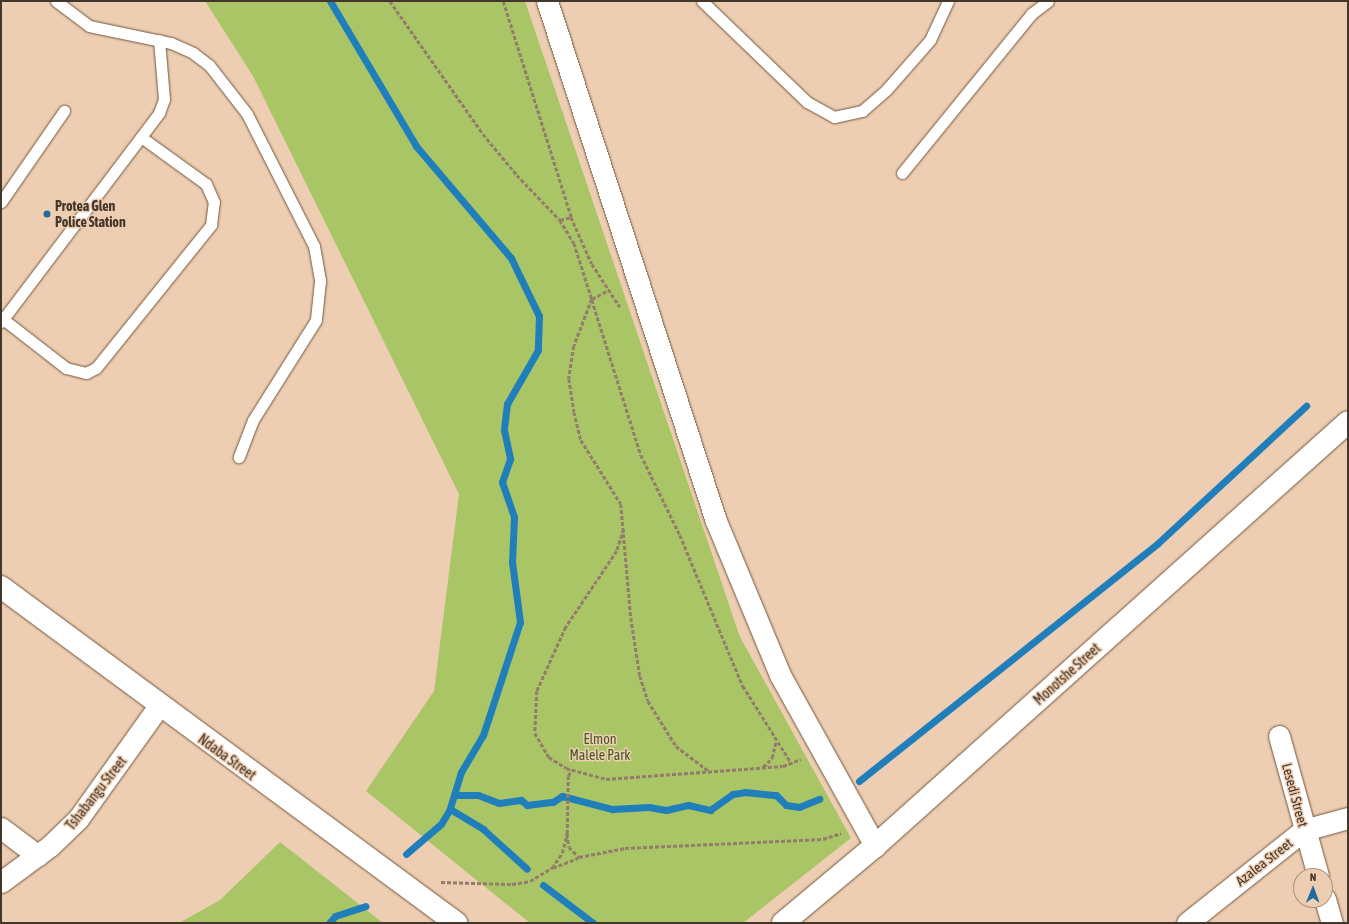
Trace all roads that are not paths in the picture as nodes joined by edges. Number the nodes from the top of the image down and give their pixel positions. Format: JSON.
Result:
{"nodes":[{"id":1,"x":56,"y":1,"type":"edge"},
{"id":2,"x":547,"y":1,"type":"edge"},
{"id":3,"x":702,"y":1,"type":"edge"},
{"id":4,"x":948,"y":1,"type":"edge"},
{"id":5,"x":1048,"y":1,"type":"edge"},
{"id":6,"x":159,"y":40,"type":"junction"},
{"id":7,"x":64,"y":111,"type":"dead end"},
{"id":8,"x":141,"y":137,"type":"junction"},
{"id":9,"x":902,"y":173,"type":"dead end"},
{"id":10,"x":1,"y":202,"type":"edge"},
{"id":11,"x":2,"y":321,"type":"edge"},
{"id":12,"x":1348,"y":422,"type":"edge"},
{"id":13,"x":239,"y":457,"type":"dead end"},
{"id":14,"x":1,"y":587,"type":"edge"},
{"id":15,"x":159,"y":706,"type":"junction"},
{"id":16,"x":1279,"y":736,"type":"dead end"},
{"id":17,"x":1348,"y":818,"type":"edge"},
{"id":18,"x":1,"y":828,"type":"edge"},
{"id":19,"x":1304,"y":830,"type":"junction"},
{"id":20,"x":875,"y":846,"type":"junction"},
{"id":21,"x":38,"y":856,"type":"junction"},
{"id":22,"x":1316,"y":868,"type":"edge"},
{"id":23,"x":1,"y":882,"type":"edge"},
{"id":24,"x":1328,"y":908,"type":"edge"},
{"id":25,"x":456,"y":923,"type":"edge"},
{"id":26,"x":783,"y":923,"type":"edge"},
{"id":27,"x":1187,"y":923,"type":"edge"},
{"id":28,"x":1332,"y":923,"type":"edge"}],
"edges":[{"from":1,"to":6,"type":"lane"},
{"from":2,"to":20,"type":"street"},
{"from":3,"to":4,"type":"lane"},
{"from":5,"to":9,"type":"lane"},
{"from":6,"to":8,"type":"lane"},
{"from":6,"to":13,"type":"lane"},
{"from":7,"to":10,"type":"lane"},
{"from":8,"to":11,"type":"lane"},
{"from":8,"to":11,"type":"lane"},
{"from":12,"to":20,"type":"street","name":"Monotshe Street"},
{"from":14,"to":15,"type":"street","name":"Ndaba Street"},
{"from":15,"to":21,"type":"street","name":"Tshabangu Street"},
{"from":15,"to":25,"type":"street","name":"Ndaba Street"},
{"from":16,"to":19,"type":"street","name":"Lesedi Street"},
{"from":17,"to":19,"type":"street","name":"Azalea Street"},
{"from":18,"to":21,"type":"street"},
{"from":19,"to":22,"type":"street","name":"Lesedi Street"},
{"from":19,"to":27,"type":"street","name":"Azalea Street"},
{"from":20,"to":26,"type":"street","name":"Monotshe Street"},
{"from":21,"to":23,"type":"street","name":"Tshabangu Street"},
{"from":24,"to":28,"type":"street"}]}
